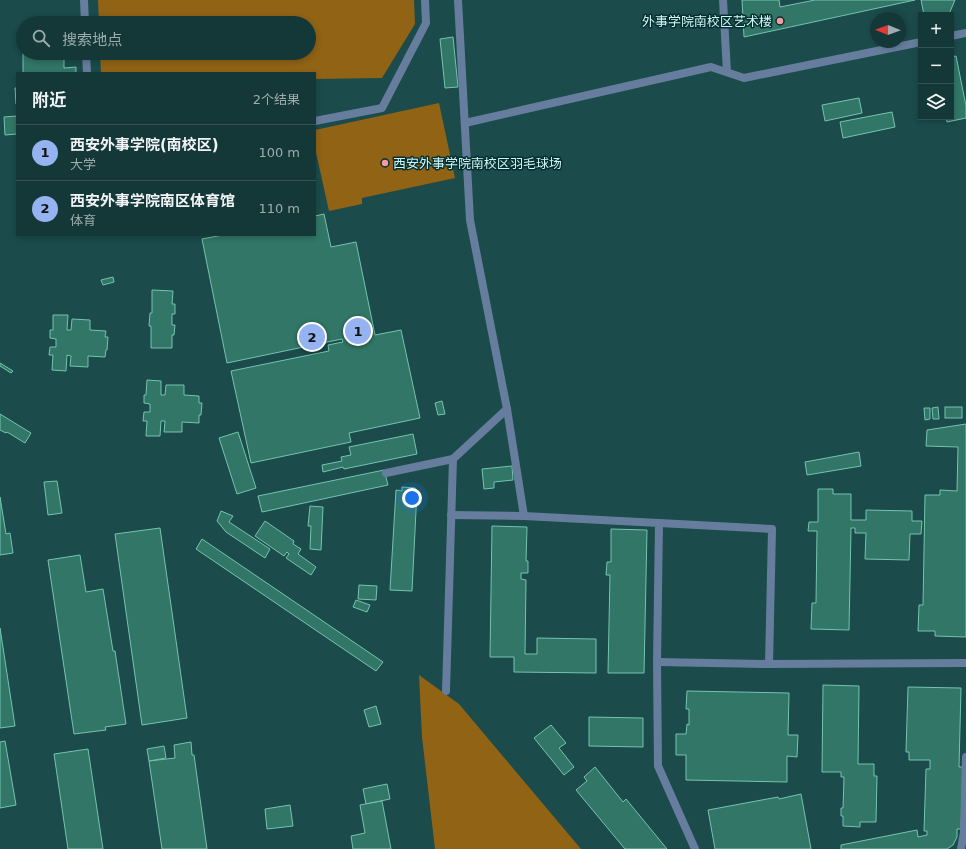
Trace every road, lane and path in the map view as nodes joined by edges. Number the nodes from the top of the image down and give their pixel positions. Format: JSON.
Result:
{"nodes":[{"id":1,"x":84,"y":0,"type":"edge"},
{"id":2,"x":425,"y":0,"type":"edge"},
{"id":3,"x":458,"y":0,"type":"edge"},
{"id":4,"x":723,"y":0,"type":"edge"},
{"id":5,"x":85,"y":16,"type":"edge"},
{"id":6,"x":966,"y":33,"type":"edge"},
{"id":7,"x":954,"y":35,"type":"edge"},
{"id":8,"x":918,"y":43,"type":"edge"},
{"id":9,"x":86,"y":60,"type":"edge"},
{"id":10,"x":87,"y":72,"type":"edge"},
{"id":11,"x":727,"y":72,"type":"junction"},
{"id":12,"x":316,"y":121,"type":"edge"},
{"id":13,"x":465,"y":123,"type":"junction"},
{"id":14,"x":507,"y":409,"type":"junction"},
{"id":15,"x":453,"y":459,"type":"junction"},
{"id":16,"x":386,"y":473,"type":"dead end"},
{"id":17,"x":451,"y":515,"type":"junction"},
{"id":18,"x":524,"y":516,"type":"junction"},
{"id":19,"x":659,"y":523,"type":"junction"},
{"id":20,"x":658,"y":662,"type":"junction"},
{"id":21,"x":966,"y":663,"type":"edge"},
{"id":22,"x":769,"y":664,"type":"junction"},
{"id":23,"x":446,"y":691,"type":"dead end"},
{"id":24,"x":966,"y":757,"type":"edge"},
{"id":25,"x":695,"y":849,"type":"edge"},
{"id":26,"x":961,"y":849,"type":"edge"}],
"edges":[{"from":1,"to":5,"type":"street"},
{"from":2,"to":12,"type":"street"},
{"from":3,"to":13,"type":"street"},
{"from":4,"to":11,"type":"street"},
{"from":6,"to":7,"type":"street"},
{"from":8,"to":11,"type":"street"},
{"from":9,"to":10,"type":"street"},
{"from":11,"to":13,"type":"street"},
{"from":13,"to":14,"type":"street"},
{"from":14,"to":15,"type":"street"},
{"from":14,"to":18,"type":"street"},
{"from":15,"to":16,"type":"street"},
{"from":15,"to":17,"type":"street"},
{"from":17,"to":18,"type":"street"},
{"from":17,"to":23,"type":"street"},
{"from":18,"to":19,"type":"street"},
{"from":19,"to":20,"type":"street"},
{"from":19,"to":22,"type":"street"},
{"from":20,"to":22,"type":"street"},
{"from":20,"to":25,"type":"street"},
{"from":21,"to":22,"type":"street"},
{"from":24,"to":26,"type":"street"}]}
